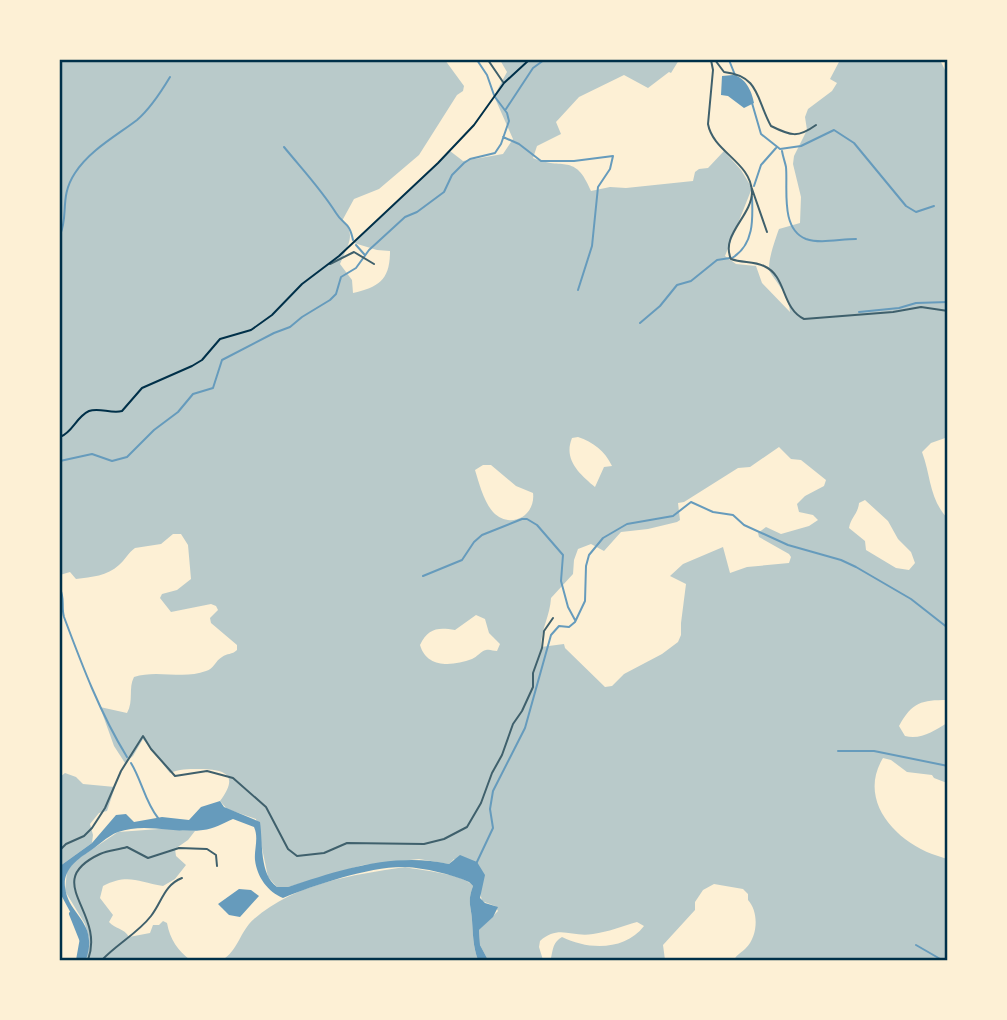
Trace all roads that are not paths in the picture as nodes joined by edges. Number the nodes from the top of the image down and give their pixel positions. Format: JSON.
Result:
{"nodes":[{"id":1,"x":488,"y":60,"type":"edge"},
{"id":2,"x":529,"y":60,"type":"edge"},
{"id":3,"x":713,"y":60,"type":"edge"},
{"id":4,"x":504,"y":83,"type":"junction"},
{"id":5,"x":816,"y":125,"type":"dead end"},
{"id":6,"x":749,"y":182,"type":"junction"},
{"id":7,"x":767,"y":232,"type":"dead end"},
{"id":8,"x":330,"y":264,"type":"junction"},
{"id":9,"x":374,"y":264,"type":"dead end"},
{"id":10,"x":947,"y":311,"type":"edge"},
{"id":11,"x":60,"y":438,"type":"edge"},
{"id":12,"x":553,"y":618,"type":"dead end"},
{"id":13,"x":60,"y":849,"type":"edge"},
{"id":14,"x":217,"y":866,"type":"dead end"},
{"id":15,"x":182,"y":878,"type":"dead end"},
{"id":16,"x":88,"y":961,"type":"edge"},
{"id":17,"x":102,"y":961,"type":"edge"}],
"edges":[{"from":1,"to":4,"type":"street"},
{"from":2,"to":4,"type":"main road"},
{"from":3,"to":5,"type":"street"},
{"from":3,"to":6,"type":"street"},
{"from":4,"to":8,"type":"main road"},
{"from":6,"to":7,"type":"street"},
{"from":6,"to":10,"type":"street"},
{"from":8,"to":9,"type":"street"},
{"from":8,"to":11,"type":"main road"},
{"from":12,"to":13,"type":"street"},
{"from":14,"to":16,"type":"street"},
{"from":15,"to":17,"type":"street"}]}
